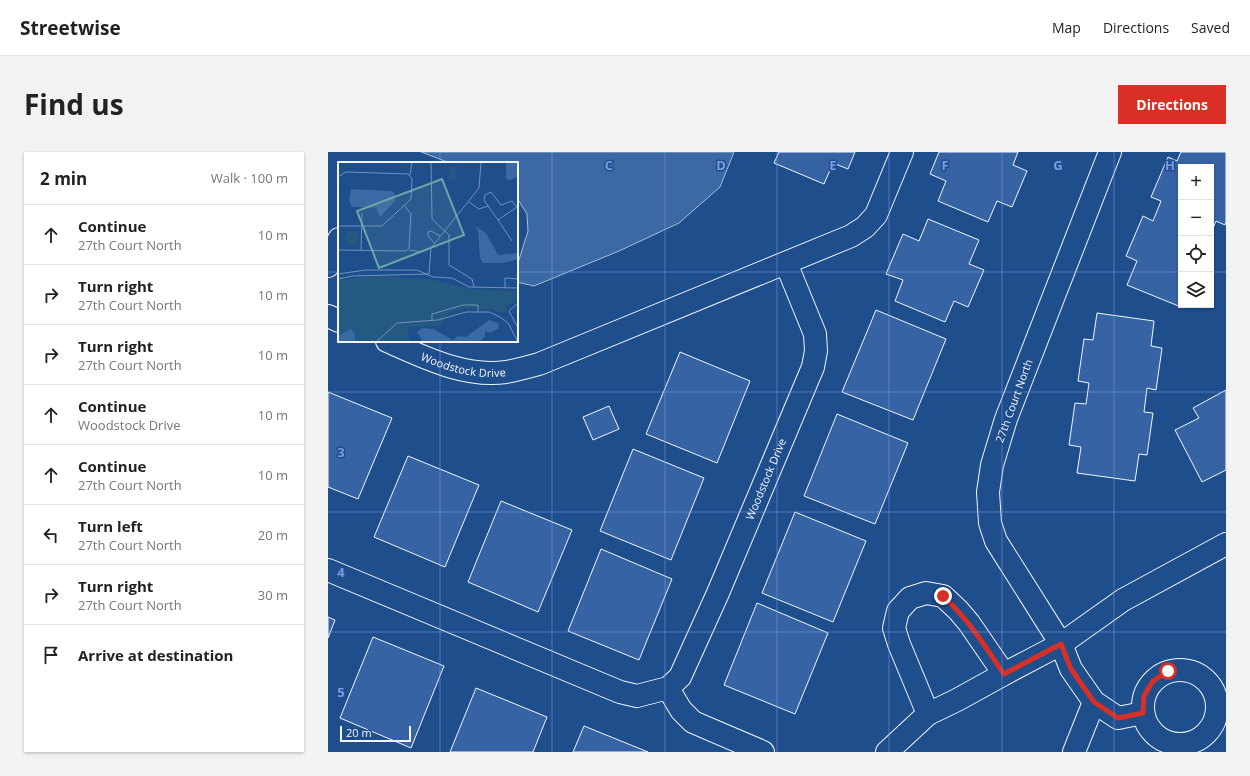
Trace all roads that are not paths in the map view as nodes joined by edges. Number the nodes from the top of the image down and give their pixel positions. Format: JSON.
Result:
{"nodes":[{"id":1,"x":902,"y":152,"type":"edge"},
{"id":2,"x":1110,"y":152,"type":"edge"},
{"id":3,"x":338,"y":241,"type":"edge"},
{"id":4,"x":786,"y":263,"type":"junction"},
{"id":5,"x":328,"y":266,"type":"edge"},
{"id":6,"x":328,"y":316,"type":"edge"},
{"id":7,"x":338,"y":321,"type":"edge"},
{"id":8,"x":389,"y":342,"type":"edge"},
{"id":9,"x":1226,"y":544,"type":"edge"},
{"id":10,"x":328,"y":570,"type":"edge"},
{"id":11,"x":1061,"y":644,"type":"junction"},
{"id":12,"x":1004,"y":674,"type":"junction"},
{"id":13,"x":668,"y":688,"type":"junction"},
{"id":14,"x":1094,"y":702,"type":"junction"},
{"id":15,"x":1143,"y":713,"type":"dead end"},
{"id":16,"x":928,"y":714,"type":"junction"},
{"id":17,"x":763,"y":752,"type":"edge"},
{"id":18,"x":887,"y":752,"type":"edge"},
{"id":19,"x":1074,"y":752,"type":"edge"}],
"edges":[{"from":1,"to":4,"type":"street","name":"Woodstock Drive"},
{"from":2,"to":11,"type":"street","name":"27th Court North"},
{"from":3,"to":5,"type":"street"},
{"from":4,"to":8,"type":"street","name":"Woodstock Drive"},
{"from":4,"to":13,"type":"street","name":"Woodstock Drive"},
{"from":6,"to":7,"type":"street"},
{"from":9,"to":11,"type":"street"},
{"from":10,"to":13,"type":"street"},
{"from":11,"to":12,"type":"street"},
{"from":11,"to":14,"type":"street","name":"27th Court North"},
{"from":12,"to":16,"type":"street"},
{"from":12,"to":16,"type":"street"},
{"from":13,"to":17,"type":"street"},
{"from":14,"to":15,"type":"street"},
{"from":14,"to":19,"type":"street"},
{"from":16,"to":18,"type":"street"}]}
